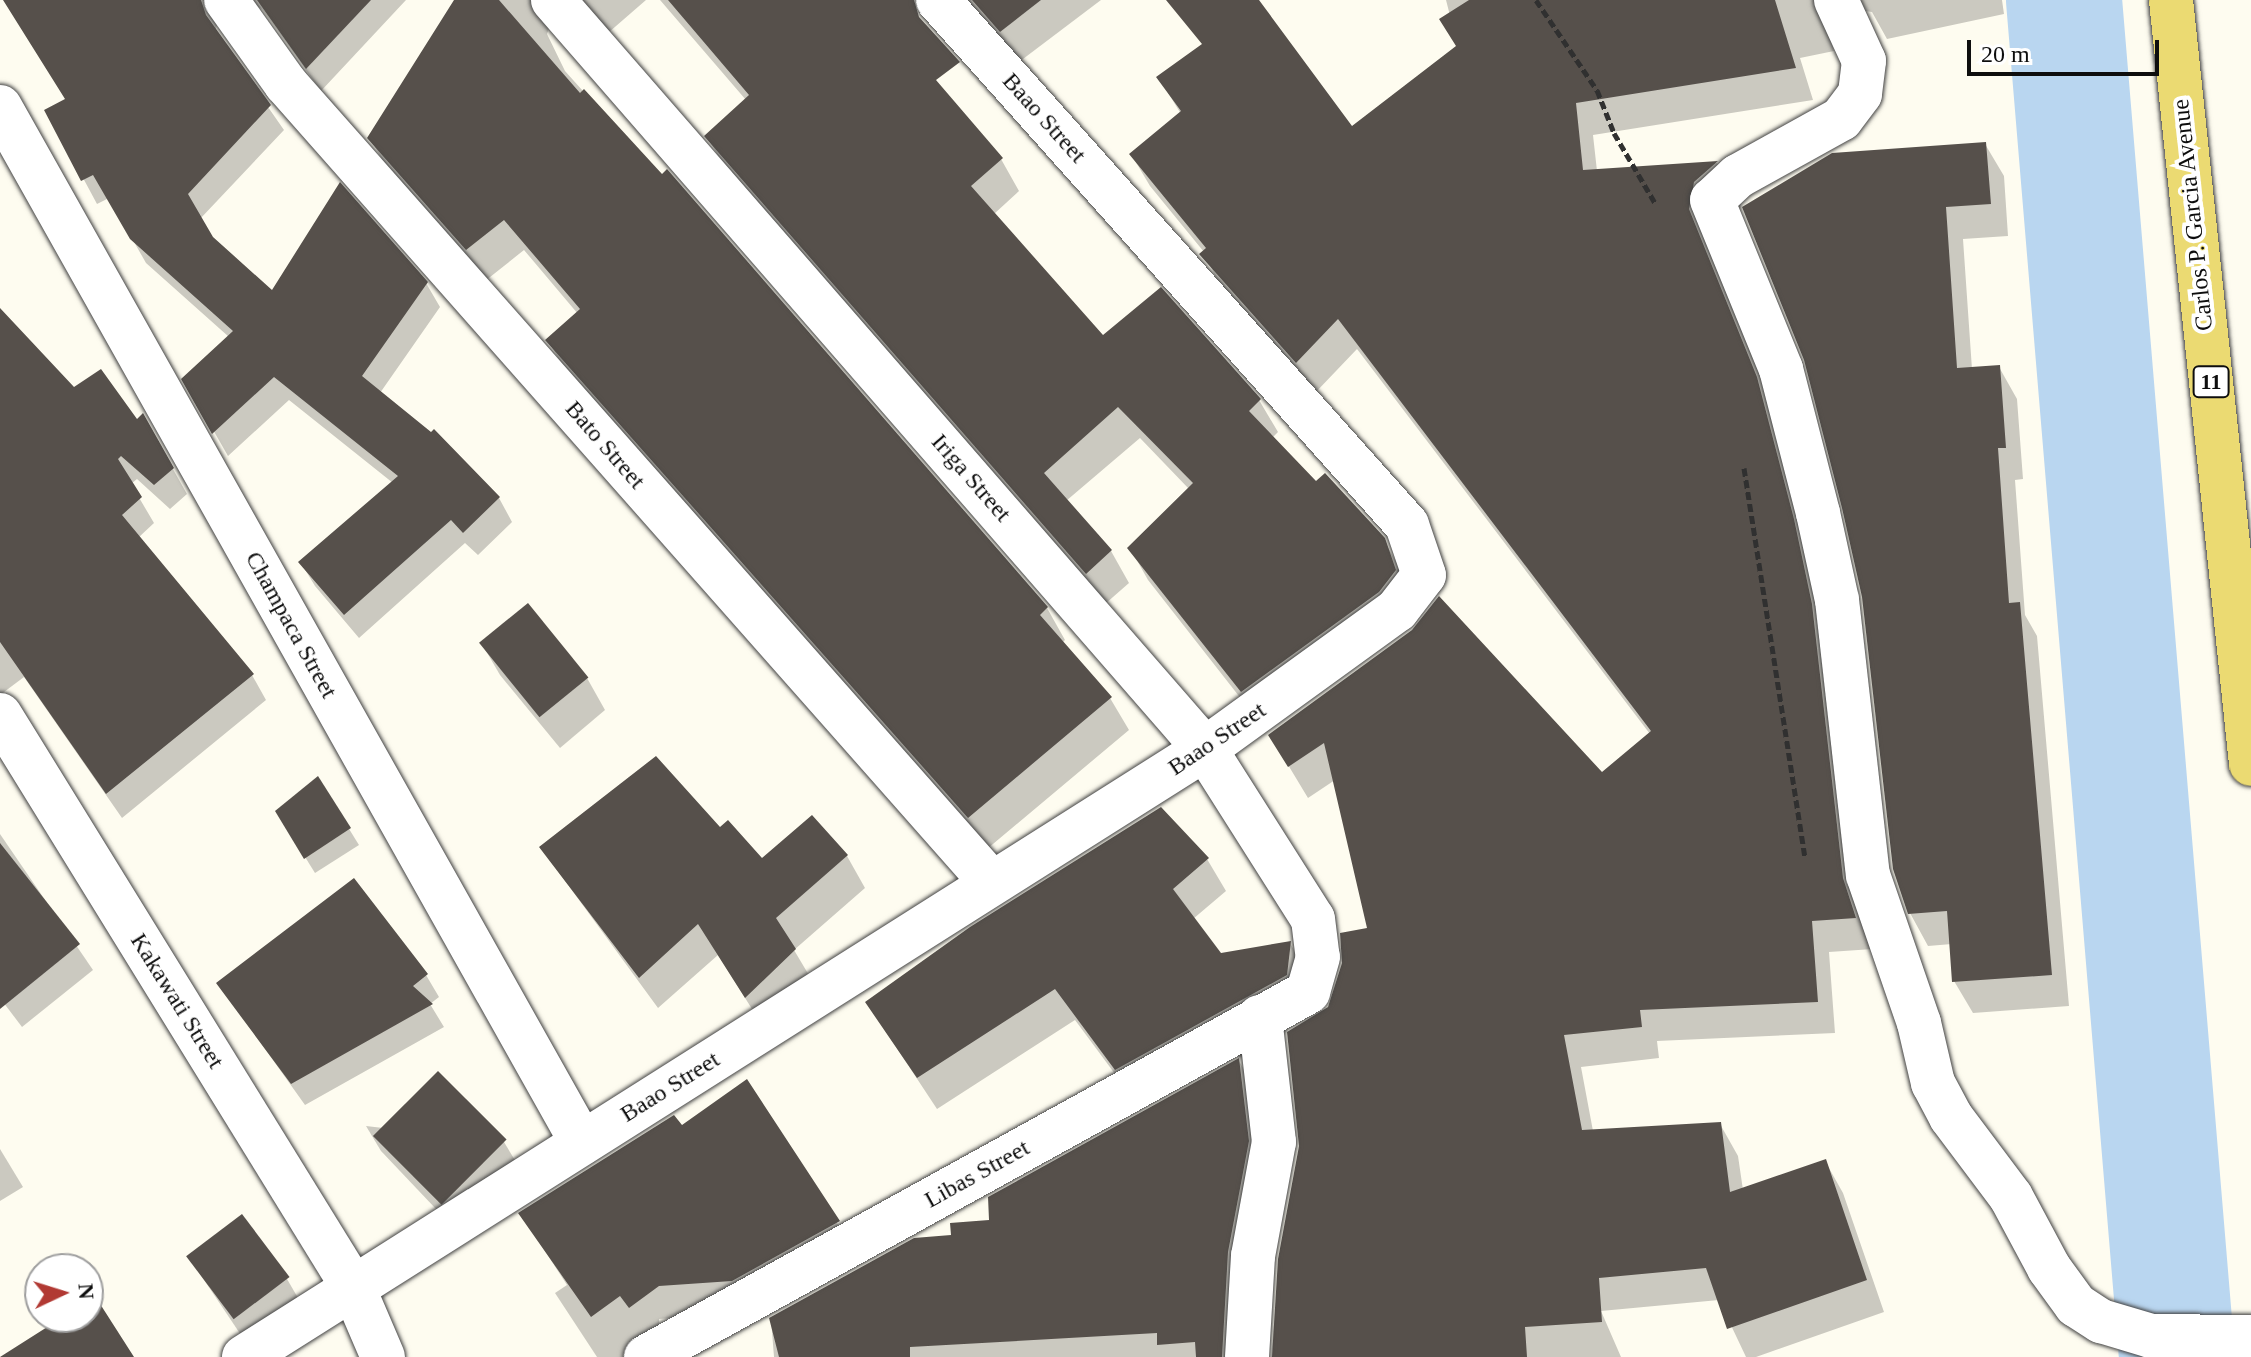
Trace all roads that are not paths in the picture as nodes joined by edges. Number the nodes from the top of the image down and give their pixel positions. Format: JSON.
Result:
{"nodes":[{"id":1,"x":226,"y":0,"type":"edge"},
{"id":2,"x":553,"y":0,"type":"edge"},
{"id":3,"x":938,"y":0,"type":"edge"},
{"id":4,"x":1836,"y":0,"type":"edge"},
{"id":5,"x":2171,"y":0,"type":"edge"},
{"id":6,"x":0,"y":107,"type":"edge"},
{"id":7,"x":0,"y":715,"type":"edge"},
{"id":8,"x":1205,"y":749,"type":"junction"},
{"id":9,"x":2251,"y":764,"type":"edge"},
{"id":10,"x":992,"y":883,"type":"junction"},
{"id":11,"x":1308,"y":992,"type":"joint"},
{"id":12,"x":1260,"y":1017,"type":"junction"},
{"id":13,"x":582,"y":1143,"type":"junction"},
{"id":14,"x":353,"y":1287,"type":"junction"},
{"id":15,"x":2232,"y":1336,"type":"edge"},
{"id":16,"x":656,"y":1354,"type":"edge"},
{"id":17,"x":244,"y":1357,"type":"edge"},
{"id":18,"x":383,"y":1357,"type":"edge"},
{"id":19,"x":1247,"y":1357,"type":"edge"}],
"edges":[{"from":1,"to":10,"type":"street","name":"Bato Street"},
{"from":2,"to":8,"type":"street","name":"Iriga Street"},
{"from":3,"to":8,"type":"street","name":"Baao Street"},
{"from":4,"to":15,"type":"street"},
{"from":5,"to":9,"type":"main road","name":"Carlos P. Garcia Avenue","number":"11"},
{"from":6,"to":13,"type":"street","name":"Champaca Street"},
{"from":7,"to":14,"type":"street","name":"Kakawati Street"},
{"from":8,"to":10,"type":"street","name":"Baao Street"},
{"from":8,"to":11,"type":"street","name":"Iriga Street"},
{"from":10,"to":13,"type":"street","name":"Baao Street"},
{"from":11,"to":12,"type":"street","name":"Libas Street"},
{"from":12,"to":16,"type":"street","name":"Libas Street"},
{"from":12,"to":19,"type":"street"},
{"from":13,"to":14,"type":"street","name":"Baao Street"},
{"from":14,"to":17,"type":"street","name":"Baao Street"},
{"from":14,"to":18,"type":"street","name":"Kakawati Street"}]}
